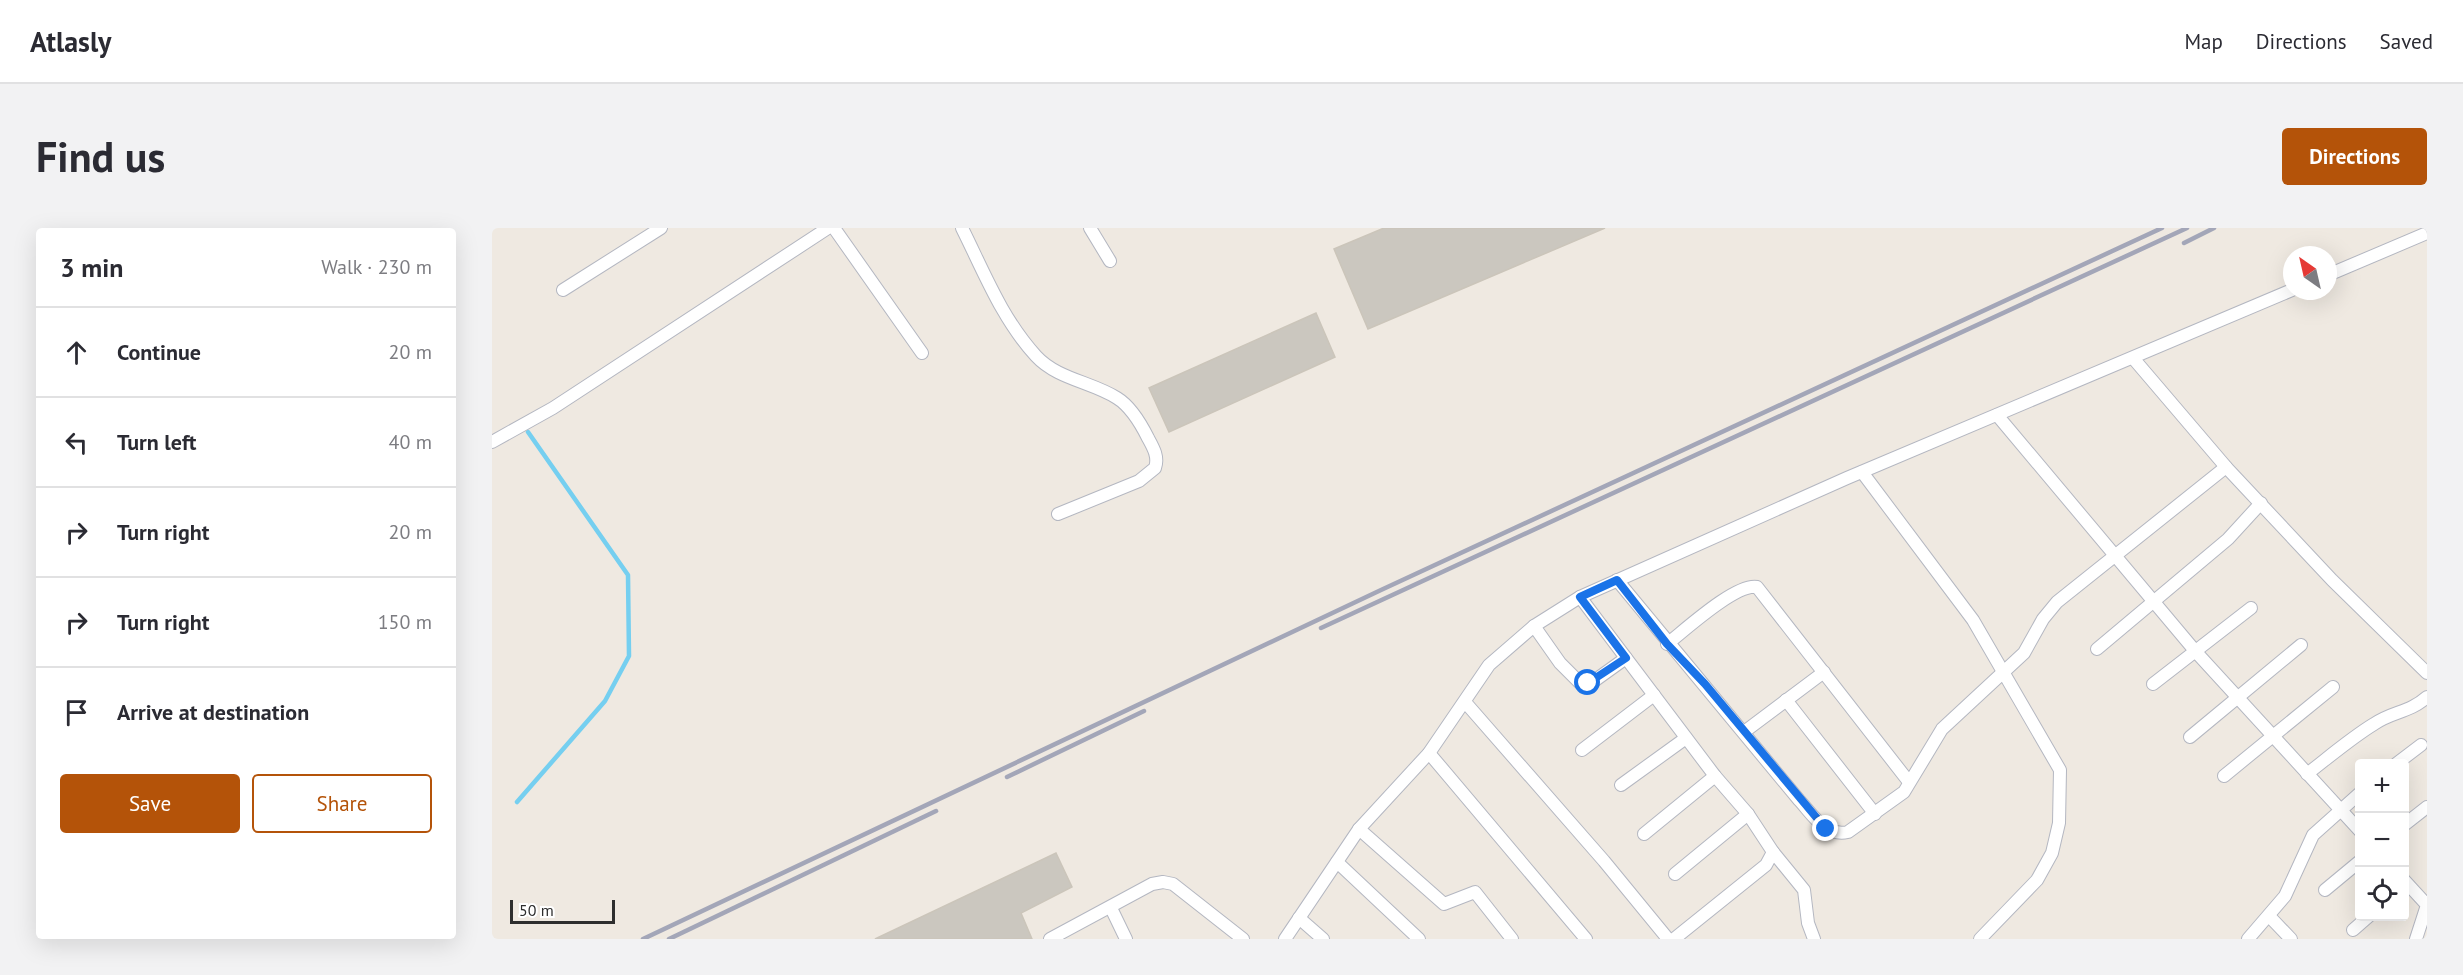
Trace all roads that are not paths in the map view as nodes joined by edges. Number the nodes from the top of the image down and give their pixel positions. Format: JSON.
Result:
{"nodes":[{"id":1,"x":660,"y":228,"type":"edge"},
{"id":2,"x":834,"y":228,"type":"edge"},
{"id":3,"x":962,"y":228,"type":"edge"},
{"id":4,"x":1090,"y":228,"type":"edge"},
{"id":5,"x":821,"y":229,"type":"edge"},
{"id":6,"x":2427,"y":233,"type":"edge"},
{"id":7,"x":1110,"y":261,"type":"dead end"},
{"id":8,"x":2337,"y":271,"type":"edge"},
{"id":9,"x":563,"y":290,"type":"dead end"},
{"id":10,"x":2283,"y":294,"type":"edge"},
{"id":11,"x":922,"y":353,"type":"dead end"},
{"id":12,"x":2133,"y":358,"type":"junction"},
{"id":13,"x":1997,"y":415,"type":"junction"},
{"id":14,"x":492,"y":442,"type":"edge"},
{"id":15,"x":2226,"y":467,"type":"junction"},
{"id":16,"x":1862,"y":472,"type":"junction"},
{"id":17,"x":2261,"y":503,"type":"junction"},
{"id":18,"x":1058,"y":514,"type":"dead end"},
{"id":19,"x":2115,"y":554,"type":"junction"},
{"id":20,"x":1617,"y":580,"type":"junction"},
{"id":21,"x":1580,"y":597,"type":"junction"},
{"id":22,"x":2153,"y":602,"type":"junction"},
{"id":23,"x":2251,"y":608,"type":"dead end"},
{"id":24,"x":1534,"y":626,"type":"junction"},
{"id":25,"x":1667,"y":644,"type":"junction"},
{"id":26,"x":2301,"y":645,"type":"dead end"},
{"id":27,"x":2097,"y":650,"type":"dead end"},
{"id":28,"x":2196,"y":652,"type":"junction"},
{"id":29,"x":1626,"y":658,"type":"junction"},
{"id":30,"x":1824,"y":672,"type":"junction"},
{"id":31,"x":2427,"y":673,"type":"edge"},
{"id":32,"x":2004,"y":674,"type":"junction"},
{"id":33,"x":2153,"y":684,"type":"dead end"},
{"id":34,"x":2333,"y":687,"type":"dead end"},
{"id":35,"x":1654,"y":695,"type":"junction"},
{"id":36,"x":2427,"y":697,"type":"edge"},
{"id":37,"x":2238,"y":698,"type":"junction"},
{"id":38,"x":1786,"y":700,"type":"junction"},
{"id":39,"x":1465,"y":702,"type":"junction"},
{"id":40,"x":1744,"y":732,"type":"junction"},
{"id":41,"x":2272,"y":736,"type":"junction"},
{"id":42,"x":2190,"y":737,"type":"dead end"},
{"id":43,"x":1686,"y":738,"type":"junction"},
{"id":44,"x":2421,"y":746,"type":"dead end"},
{"id":45,"x":1582,"y":750,"type":"dead end"},
{"id":46,"x":1429,"y":753,"type":"junction"},
{"id":47,"x":2403,"y":759,"type":"edge"},
{"id":48,"x":2307,"y":774,"type":"junction"},
{"id":49,"x":1715,"y":776,"type":"junction"},
{"id":50,"x":2224,"y":776,"type":"dead end"},
{"id":51,"x":1909,"y":782,"type":"junction"},
{"id":52,"x":1621,"y":786,"type":"dead end"},
{"id":53,"x":2355,"y":796,"type":"edge"},
{"id":54,"x":2427,"y":807,"type":"edge"},
{"id":55,"x":2339,"y":809,"type":"junction"},
{"id":56,"x":1748,"y":814,"type":"junction"},
{"id":57,"x":1875,"y":814,"type":"junction"},
{"id":58,"x":2409,"y":821,"type":"edge"},
{"id":59,"x":2355,"y":826,"type":"edge"},
{"id":60,"x":1359,"y":829,"type":"junction"},
{"id":61,"x":1644,"y":834,"type":"dead end"},
{"id":62,"x":1773,"y":852,"type":"junction"},
{"id":63,"x":1337,"y":862,"type":"junction"},
{"id":64,"x":2355,"y":865,"type":"edge"},
{"id":65,"x":1675,"y":874,"type":"dead end"},
{"id":66,"x":2409,"y":886,"type":"edge"},
{"id":67,"x":2325,"y":890,"type":"dead end"},
{"id":68,"x":1111,"y":908,"type":"junction"},
{"id":69,"x":2270,"y":917,"type":"junction"},
{"id":70,"x":1299,"y":918,"type":"junction"},
{"id":71,"x":2363,"y":921,"type":"edge"},
{"id":72,"x":2353,"y":930,"type":"dead end"},
{"id":73,"x":1050,"y":939,"type":"edge"},
{"id":74,"x":1126,"y":939,"type":"edge"},
{"id":75,"x":1244,"y":939,"type":"edge"},
{"id":76,"x":1285,"y":939,"type":"edge"},
{"id":77,"x":1323,"y":939,"type":"edge"},
{"id":78,"x":1419,"y":939,"type":"edge"},
{"id":79,"x":1512,"y":939,"type":"edge"},
{"id":80,"x":1586,"y":939,"type":"edge"},
{"id":81,"x":1668,"y":939,"type":"edge"},
{"id":82,"x":1674,"y":939,"type":"edge"},
{"id":83,"x":1814,"y":939,"type":"edge"},
{"id":84,"x":1980,"y":939,"type":"edge"},
{"id":85,"x":2248,"y":939,"type":"edge"},
{"id":86,"x":2291,"y":939,"type":"edge"},
{"id":87,"x":2416,"y":939,"type":"edge"}],
"edges":[{"from":1,"to":9,"type":"street"},
{"from":2,"to":11,"type":"street"},
{"from":3,"to":18,"type":"street"},
{"from":4,"to":7,"type":"street"},
{"from":5,"to":14,"type":"street"},
{"from":6,"to":8,"type":"street"},
{"from":10,"to":12,"type":"street"},
{"from":12,"to":13,"type":"street"},
{"from":12,"to":15,"type":"street"},
{"from":13,"to":16,"type":"street"},
{"from":13,"to":19,"type":"street"},
{"from":15,"to":17,"type":"street"},
{"from":15,"to":19,"type":"street"},
{"from":16,"to":20,"type":"street"},
{"from":16,"to":32,"type":"street"},
{"from":17,"to":22,"type":"street"},
{"from":17,"to":31,"type":"street"},
{"from":19,"to":22,"type":"street"},
{"from":19,"to":32,"type":"street"},
{"from":20,"to":21,"type":"street"},
{"from":20,"to":25,"type":"street"},
{"from":21,"to":24,"type":"street"},
{"from":21,"to":29,"type":"street"},
{"from":22,"to":27,"type":"street"},
{"from":22,"to":28,"type":"street"},
{"from":23,"to":28,"type":"street"},
{"from":24,"to":29,"type":"street"},
{"from":24,"to":39,"type":"street"},
{"from":25,"to":30,"type":"street"},
{"from":25,"to":40,"type":"street"},
{"from":26,"to":37,"type":"street"},
{"from":28,"to":33,"type":"street"},
{"from":28,"to":37,"type":"street"},
{"from":29,"to":35,"type":"street"},
{"from":30,"to":38,"type":"street"},
{"from":30,"to":51,"type":"street"},
{"from":32,"to":51,"type":"street"},
{"from":32,"to":84,"type":"street"},
{"from":34,"to":41,"type":"street"},
{"from":35,"to":43,"type":"street"},
{"from":35,"to":45,"type":"street"},
{"from":36,"to":48,"type":"street"},
{"from":37,"to":41,"type":"street"},
{"from":37,"to":42,"type":"street"},
{"from":38,"to":40,"type":"street"},
{"from":38,"to":57,"type":"street"},
{"from":39,"to":46,"type":"street"},
{"from":39,"to":81,"type":"street"},
{"from":40,"to":57,"type":"street"},
{"from":41,"to":48,"type":"street"},
{"from":41,"to":50,"type":"street"},
{"from":43,"to":49,"type":"street"},
{"from":43,"to":52,"type":"street"},
{"from":44,"to":47,"type":"street"},
{"from":46,"to":60,"type":"street"},
{"from":46,"to":80,"type":"street"},
{"from":48,"to":55,"type":"street"},
{"from":49,"to":56,"type":"street"},
{"from":49,"to":61,"type":"street"},
{"from":51,"to":57,"type":"street"},
{"from":53,"to":55,"type":"street"},
{"from":54,"to":58,"type":"street"},
{"from":55,"to":59,"type":"street"},
{"from":55,"to":69,"type":"street"},
{"from":56,"to":62,"type":"street"},
{"from":56,"to":65,"type":"street"},
{"from":60,"to":63,"type":"street"},
{"from":60,"to":79,"type":"street"},
{"from":62,"to":82,"type":"street"},
{"from":62,"to":83,"type":"street"},
{"from":63,"to":70,"type":"street"},
{"from":63,"to":78,"type":"street"},
{"from":64,"to":67,"type":"street"},
{"from":66,"to":87,"type":"street"},
{"from":68,"to":73,"type":"street"},
{"from":68,"to":74,"type":"street"},
{"from":68,"to":75,"type":"street"},
{"from":69,"to":85,"type":"street"},
{"from":69,"to":86,"type":"street"},
{"from":70,"to":76,"type":"street"},
{"from":70,"to":77,"type":"street"},
{"from":71,"to":72,"type":"street"}]}
